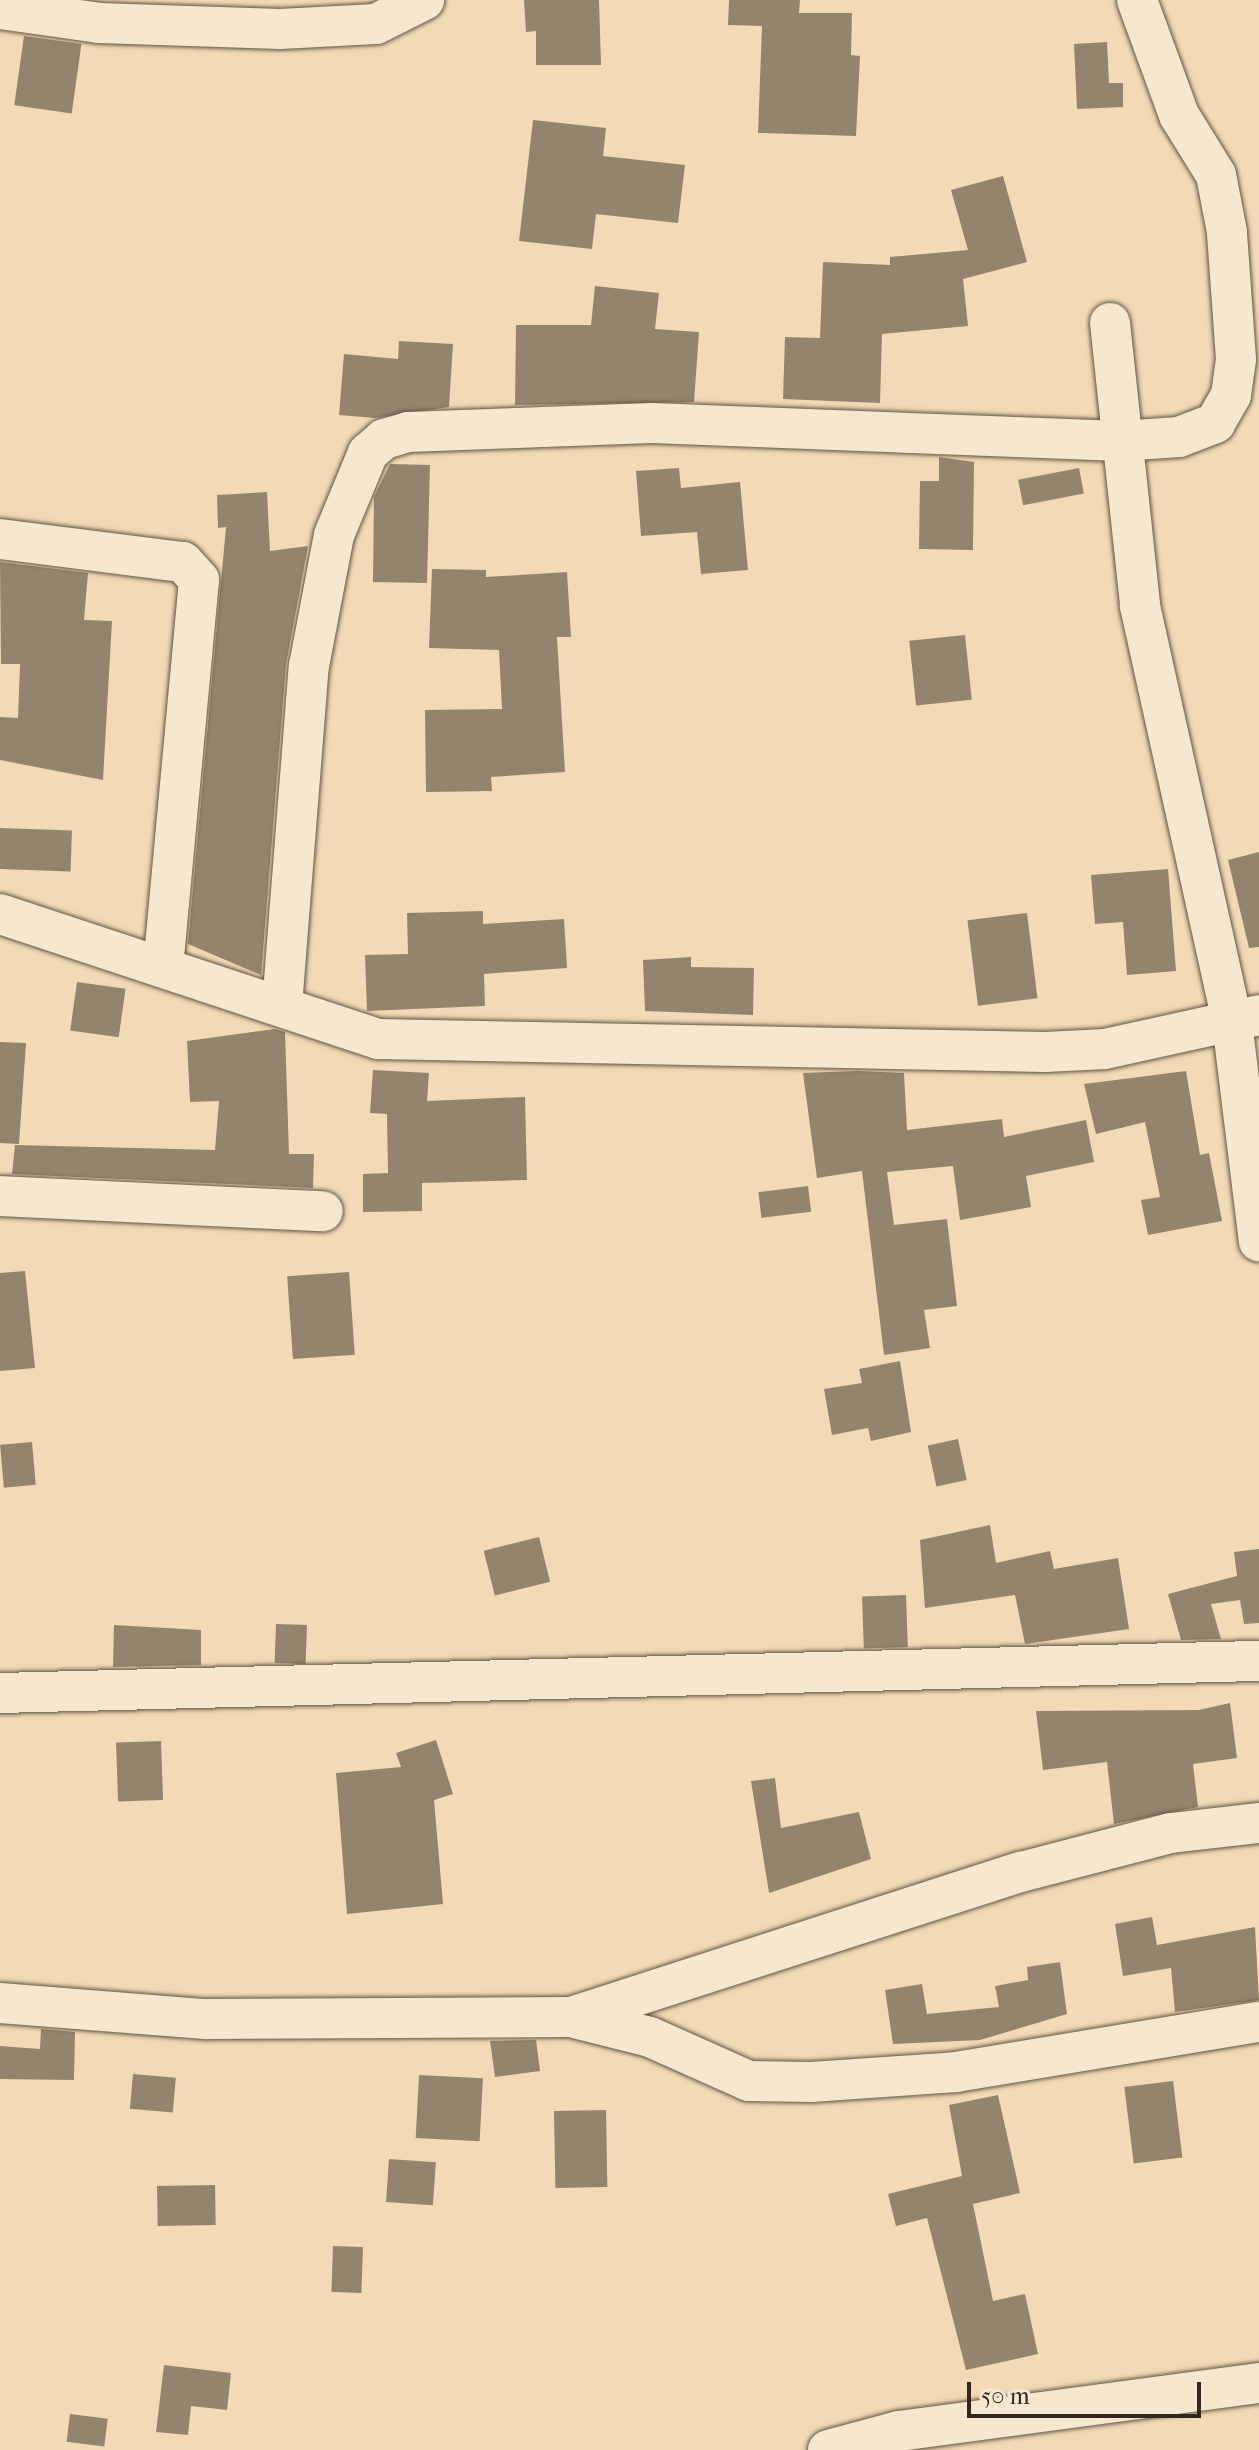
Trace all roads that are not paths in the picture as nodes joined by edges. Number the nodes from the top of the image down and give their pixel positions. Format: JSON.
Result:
{"nodes":[{"id":1,"x":424,"y":0,"type":"edge"},
{"id":2,"x":1137,"y":0,"type":"edge"},
{"id":3,"x":0,"y":9,"type":"edge"},
{"id":4,"x":1110,"y":323,"type":"dead end"},
{"id":5,"x":1121,"y":441,"type":"junction"},
{"id":6,"x":0,"y":539,"type":"edge"},
{"id":7,"x":0,"y":914,"type":"edge"},
{"id":8,"x":163,"y":967,"type":"junction"},
{"id":9,"x":282,"y":1006,"type":"junction"},
{"id":10,"x":1245,"y":1019,"type":"edge"},
{"id":11,"x":0,"y":1196,"type":"edge"},
{"id":12,"x":323,"y":1211,"type":"dead end"},
{"id":13,"x":1259,"y":1241,"type":"edge"},
{"id":14,"x":1259,"y":1661,"type":"edge"},
{"id":15,"x":0,"y":1693,"type":"edge"},
{"id":16,"x":1259,"y":1823,"type":"edge"},
{"id":17,"x":0,"y":2003,"type":"edge"},
{"id":18,"x":571,"y":2017,"type":"junction"},
{"id":19,"x":1259,"y":2022,"type":"edge"},
{"id":20,"x":1259,"y":2383,"type":"edge"},
{"id":21,"x":828,"y":2450,"type":"edge"}],
"edges":[{"from":1,"to":3,"type":"street"},
{"from":2,"to":5,"type":"street"},
{"from":4,"to":5,"type":"street"},
{"from":5,"to":9,"type":"street"},
{"from":5,"to":10,"type":"street"},
{"from":6,"to":8,"type":"street"},
{"from":7,"to":8,"type":"street"},
{"from":8,"to":9,"type":"street"},
{"from":9,"to":10,"type":"street"},
{"from":10,"to":13,"type":"street"},
{"from":11,"to":12,"type":"street"},
{"from":14,"to":15,"type":"street"},
{"from":16,"to":18,"type":"street"},
{"from":17,"to":18,"type":"street"},
{"from":18,"to":19,"type":"street"},
{"from":20,"to":21,"type":"street"}]}
